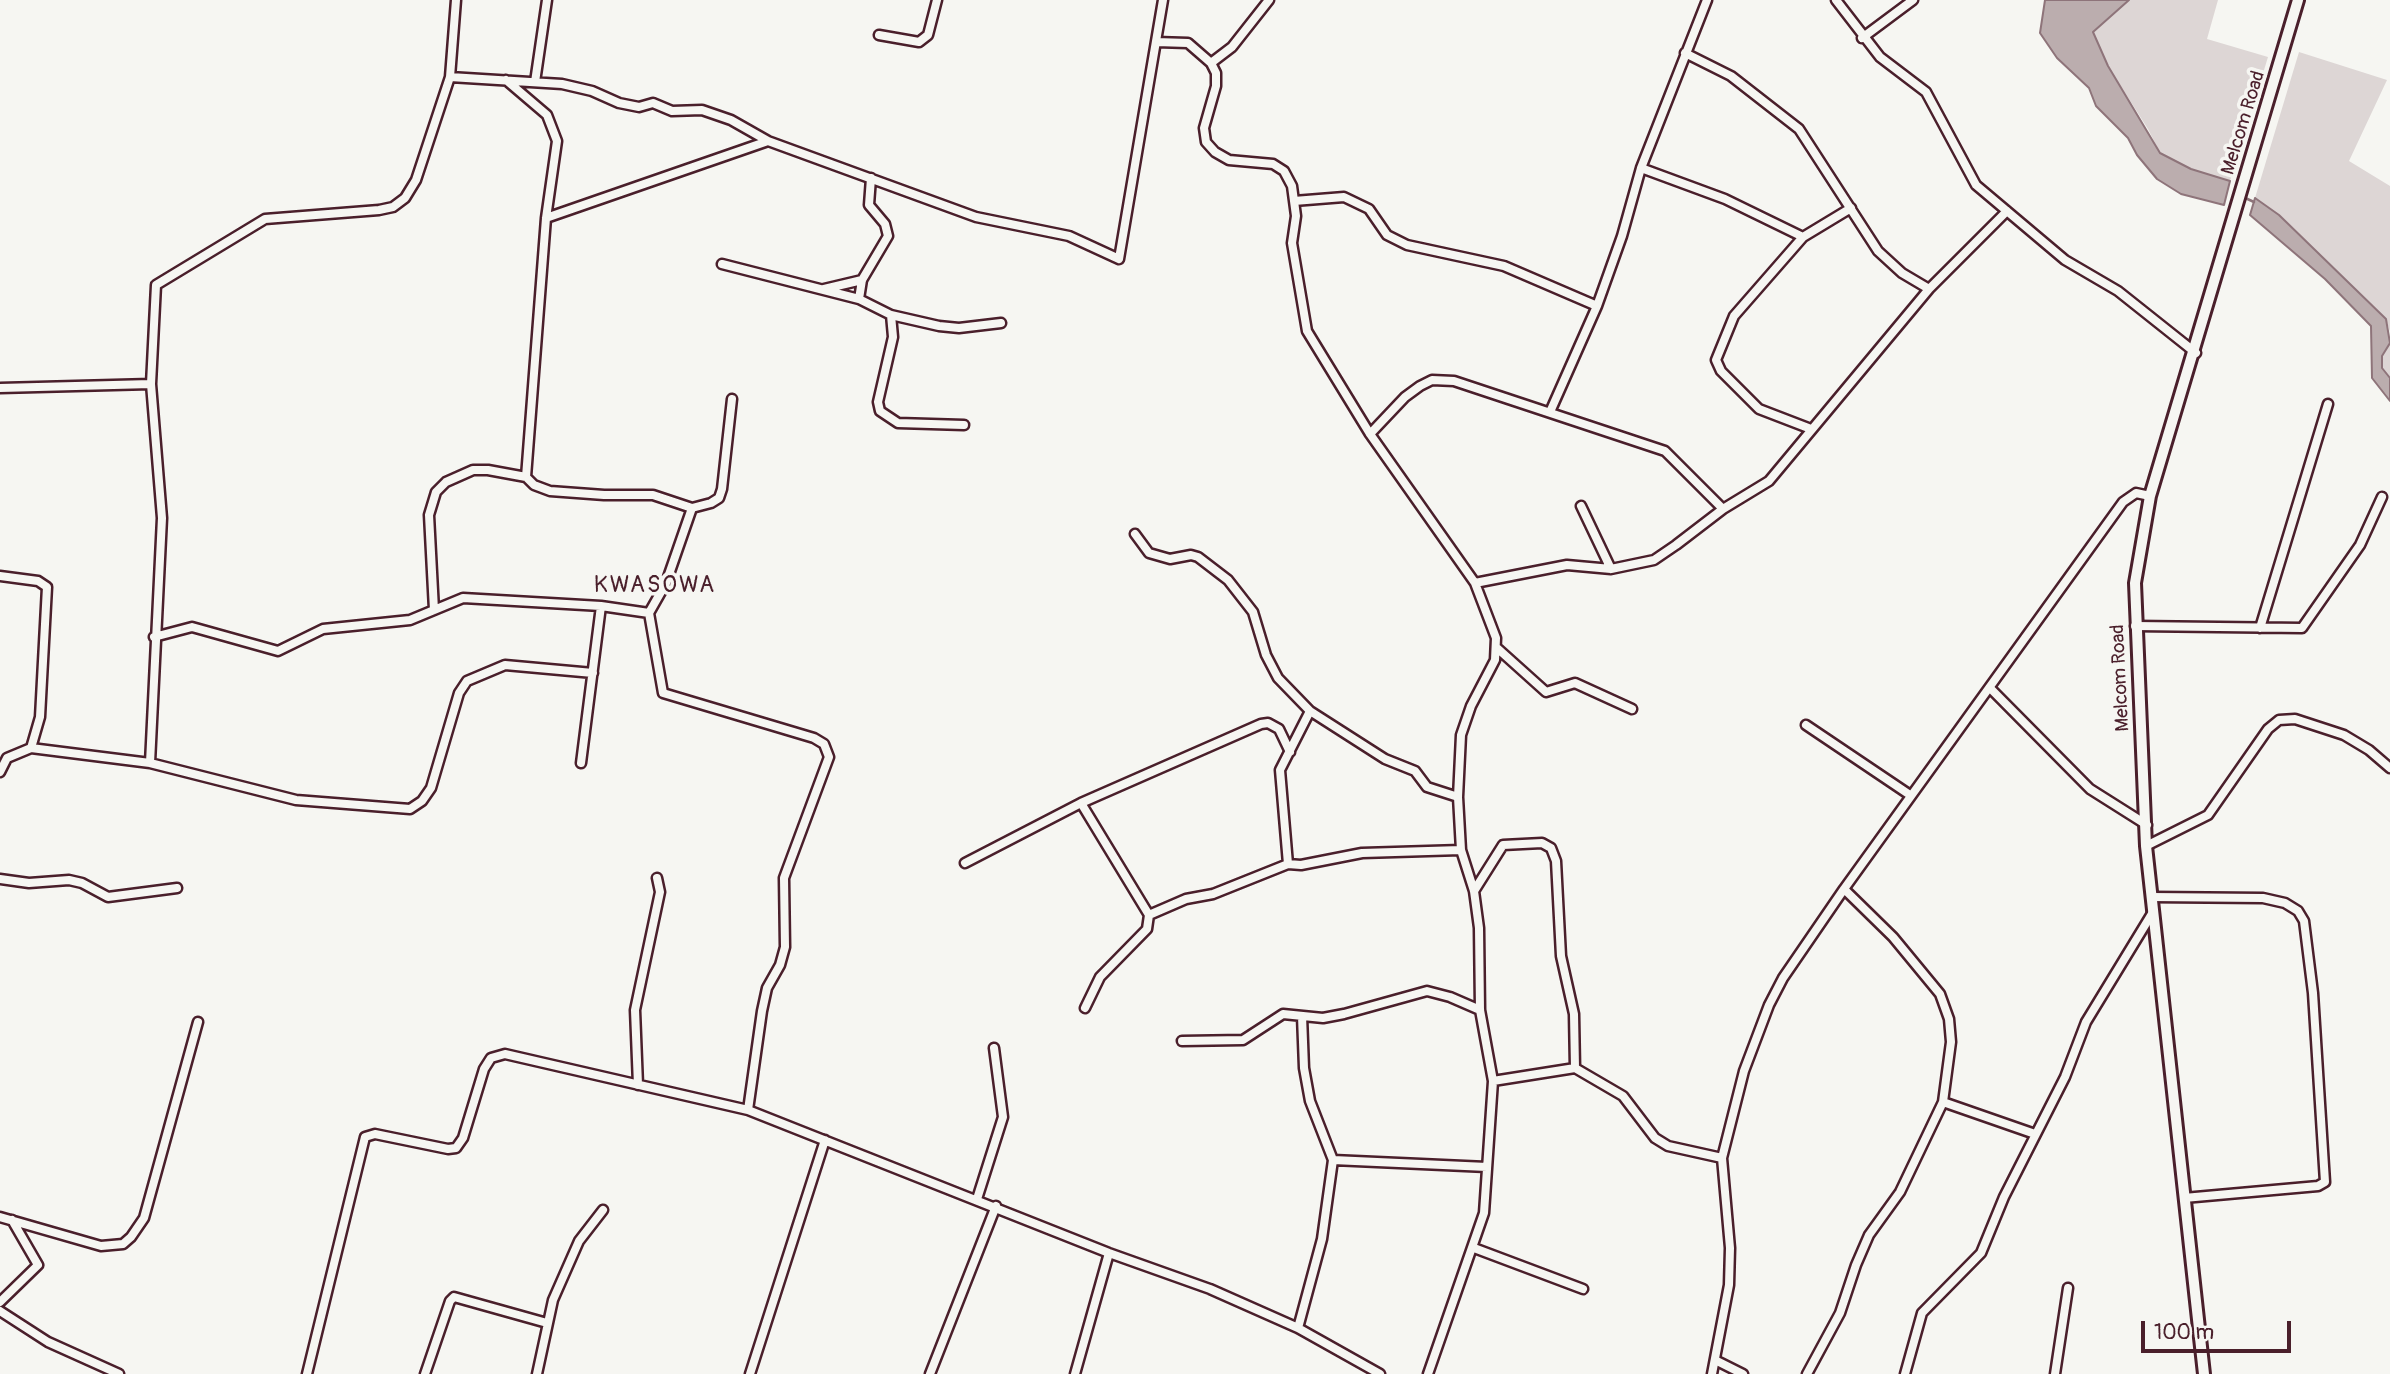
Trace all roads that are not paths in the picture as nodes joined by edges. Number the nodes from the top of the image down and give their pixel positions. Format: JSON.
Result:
{"nodes":[{"id":1,"x":456,"y":0,"type":"edge"},
{"id":2,"x":547,"y":0,"type":"edge"},
{"id":3,"x":937,"y":0,"type":"edge"},
{"id":4,"x":1163,"y":0,"type":"edge"},
{"id":5,"x":1269,"y":0,"type":"edge"},
{"id":6,"x":1707,"y":0,"type":"edge"},
{"id":7,"x":1836,"y":0,"type":"edge"},
{"id":8,"x":1913,"y":0,"type":"edge"},
{"id":9,"x":2298,"y":0,"type":"edge"},
{"id":10,"x":879,"y":35,"type":"dead end"},
{"id":11,"x":1862,"y":38,"type":"junction"},
{"id":12,"x":1156,"y":42,"type":"junction"},
{"id":13,"x":1685,"y":53,"type":"junction"},
{"id":14,"x":1211,"y":63,"type":"junction"},
{"id":15,"x":450,"y":77,"type":"junction"},
{"id":16,"x":506,"y":80,"type":"junction"},
{"id":17,"x":535,"y":82,"type":"junction"},
{"id":18,"x":768,"y":141,"type":"junction"},
{"id":19,"x":1641,"y":168,"type":"junction"},
{"id":20,"x":871,"y":178,"type":"junction"},
{"id":21,"x":1294,"y":201,"type":"junction"},
{"id":22,"x":1851,"y":208,"type":"junction"},
{"id":23,"x":2007,"y":211,"type":"junction"},
{"id":24,"x":546,"y":218,"type":"junction"},
{"id":25,"x":1803,"y":237,"type":"junction"},
{"id":26,"x":722,"y":264,"type":"dead end"},
{"id":27,"x":862,"y":280,"type":"junction"},
{"id":28,"x":1929,"y":289,"type":"junction"},
{"id":29,"x":822,"y":290,"type":"junction"},
{"id":30,"x":859,"y":299,"type":"junction"},
{"id":31,"x":1597,"y":306,"type":"junction"},
{"id":32,"x":891,"y":315,"type":"junction"},
{"id":33,"x":1001,"y":323,"type":"dead end"},
{"id":34,"x":2196,"y":353,"type":"junction"},
{"id":35,"x":151,"y":384,"type":"junction"},
{"id":36,"x":0,"y":388,"type":"edge"},
{"id":37,"x":732,"y":399,"type":"dead end"},
{"id":38,"x":2328,"y":404,"type":"dead end"},
{"id":39,"x":1550,"y":412,"type":"junction"},
{"id":40,"x":964,"y":425,"type":"dead end"},
{"id":41,"x":1811,"y":429,"type":"junction"},
{"id":42,"x":1370,"y":434,"type":"junction"},
{"id":43,"x":526,"y":477,"type":"junction"},
{"id":44,"x":2150,"y":496,"type":"junction"},
{"id":45,"x":2382,"y":498,"type":"dead end"},
{"id":46,"x":1581,"y":506,"type":"dead end"},
{"id":47,"x":692,"y":508,"type":"junction"},
{"id":48,"x":1723,"y":509,"type":"junction"},
{"id":49,"x":1135,"y":534,"type":"dead end"},
{"id":50,"x":1611,"y":569,"type":"junction"},
{"id":51,"x":0,"y":576,"type":"edge"},
{"id":52,"x":1475,"y":583,"type":"junction"},
{"id":53,"x":601,"y":606,"type":"junction"},
{"id":54,"x":434,"y":610,"type":"junction"},
{"id":55,"x":649,"y":613,"type":"junction"},
{"id":56,"x":2135,"y":626,"type":"junction"},
{"id":57,"x":2260,"y":628,"type":"junction"},
{"id":58,"x":154,"y":637,"type":"junction"},
{"id":59,"x":1497,"y":648,"type":"junction"},
{"id":60,"x":593,"y":673,"type":"junction"},
{"id":61,"x":1990,"y":688,"type":"junction"},
{"id":62,"x":1632,"y":709,"type":"dead end"},
{"id":63,"x":1310,"y":711,"type":"junction"},
{"id":64,"x":1806,"y":724,"type":"dead end"},
{"id":65,"x":31,"y":748,"type":"junction"},
{"id":66,"x":1290,"y":752,"type":"junction"},
{"id":67,"x":150,"y":763,"type":"junction"},
{"id":68,"x":581,"y":763,"type":"dead end"},
{"id":69,"x":2390,"y":768,"type":"edge"},
{"id":70,"x":0,"y":772,"type":"edge"},
{"id":71,"x":1910,"y":795,"type":"junction"},
{"id":72,"x":1458,"y":797,"type":"junction"},
{"id":73,"x":1081,"y":803,"type":"junction"},
{"id":74,"x":2147,"y":825,"type":"junction"},
{"id":75,"x":2146,"y":846,"type":"junction"},
{"id":76,"x":1461,"y":850,"type":"junction"},
{"id":77,"x":965,"y":863,"type":"dead end"},
{"id":78,"x":1288,"y":864,"type":"junction"},
{"id":79,"x":657,"y":878,"type":"dead end"},
{"id":80,"x":0,"y":879,"type":"edge"},
{"id":81,"x":177,"y":888,"type":"dead end"},
{"id":82,"x":1844,"y":889,"type":"junction"},
{"id":83,"x":1474,"y":891,"type":"junction"},
{"id":84,"x":2151,"y":897,"type":"junction"},
{"id":85,"x":2153,"y":912,"type":"junction"},
{"id":86,"x":1149,"y":915,"type":"junction"},
{"id":87,"x":1085,"y":1009,"type":"dead end"},
{"id":88,"x":1480,"y":1010,"type":"junction"},
{"id":89,"x":1302,"y":1016,"type":"junction"},
{"id":90,"x":198,"y":1021,"type":"dead end"},
{"id":91,"x":1182,"y":1041,"type":"dead end"},
{"id":92,"x":994,"y":1048,"type":"dead end"},
{"id":93,"x":1576,"y":1068,"type":"junction"},
{"id":94,"x":1493,"y":1081,"type":"junction"},
{"id":95,"x":638,"y":1085,"type":"junction"},
{"id":96,"x":1943,"y":1102,"type":"junction"},
{"id":97,"x":748,"y":1110,"type":"junction"},
{"id":98,"x":2035,"y":1134,"type":"junction"},
{"id":99,"x":825,"y":1140,"type":"junction"},
{"id":100,"x":1722,"y":1158,"type":"junction"},
{"id":101,"x":1333,"y":1160,"type":"junction"},
{"id":102,"x":1487,"y":1167,"type":"junction"},
{"id":103,"x":2184,"y":1198,"type":"junction"},
{"id":104,"x":977,"y":1199,"type":"junction"},
{"id":105,"x":996,"y":1206,"type":"junction"},
{"id":106,"x":603,"y":1210,"type":"dead end"},
{"id":107,"x":0,"y":1217,"type":"edge"},
{"id":108,"x":12,"y":1220,"type":"junction"},
{"id":109,"x":1474,"y":1248,"type":"junction"},
{"id":110,"x":1109,"y":1253,"type":"junction"},
{"id":111,"x":2067,"y":1288,"type":"dead end"},
{"id":112,"x":1583,"y":1289,"type":"dead end"},
{"id":113,"x":0,"y":1302,"type":"edge"},
{"id":114,"x":0,"y":1311,"type":"edge"},
{"id":115,"x":547,"y":1323,"type":"junction"},
{"id":116,"x":1298,"y":1328,"type":"junction"},
{"id":117,"x":1715,"y":1360,"type":"junction"},
{"id":118,"x":119,"y":1374,"type":"edge"},
{"id":119,"x":307,"y":1374,"type":"edge"},
{"id":120,"x":425,"y":1374,"type":"edge"},
{"id":121,"x":537,"y":1374,"type":"edge"},
{"id":122,"x":750,"y":1374,"type":"edge"},
{"id":123,"x":930,"y":1374,"type":"edge"},
{"id":124,"x":1075,"y":1374,"type":"edge"},
{"id":125,"x":1380,"y":1374,"type":"edge"},
{"id":126,"x":1428,"y":1374,"type":"edge"},
{"id":127,"x":1712,"y":1374,"type":"edge"},
{"id":128,"x":1742,"y":1374,"type":"edge"},
{"id":129,"x":1807,"y":1374,"type":"edge"},
{"id":130,"x":1905,"y":1374,"type":"edge"},
{"id":131,"x":2055,"y":1374,"type":"edge"},
{"id":132,"x":2204,"y":1374,"type":"edge"}],
"edges":[{"from":1,"to":15,"type":"street"},
{"from":2,"to":17,"type":"street"},
{"from":3,"to":10,"type":"street"},
{"from":4,"to":12,"type":"street"},
{"from":5,"to":14,"type":"street"},
{"from":6,"to":13,"type":"street"},
{"from":7,"to":11,"type":"street"},
{"from":8,"to":11,"type":"street"},
{"from":9,"to":34,"type":"main road","name":"Melcom Road"},
{"from":11,"to":23,"type":"street"},
{"from":12,"to":14,"type":"street"},
{"from":12,"to":20,"type":"street"},
{"from":13,"to":19,"type":"street"},
{"from":13,"to":22,"type":"street"},
{"from":14,"to":21,"type":"street"},
{"from":15,"to":16,"type":"street"},
{"from":15,"to":35,"type":"street"},
{"from":16,"to":17,"type":"street"},
{"from":16,"to":24,"type":"street"},
{"from":17,"to":18,"type":"street"},
{"from":18,"to":20,"type":"street"},
{"from":18,"to":24,"type":"street"},
{"from":19,"to":25,"type":"street"},
{"from":19,"to":31,"type":"street"},
{"from":20,"to":27,"type":"street"},
{"from":21,"to":31,"type":"street"},
{"from":21,"to":42,"type":"street"},
{"from":22,"to":25,"type":"street"},
{"from":22,"to":28,"type":"street"},
{"from":23,"to":28,"type":"street"},
{"from":23,"to":34,"type":"street"},
{"from":24,"to":43,"type":"street"},
{"from":25,"to":41,"type":"street"},
{"from":26,"to":29,"type":"street"},
{"from":27,"to":29,"type":"street"},
{"from":27,"to":30,"type":"street"},
{"from":28,"to":41,"type":"street"},
{"from":29,"to":30,"type":"street"},
{"from":30,"to":32,"type":"street"},
{"from":31,"to":39,"type":"street"},
{"from":32,"to":33,"type":"street"},
{"from":32,"to":40,"type":"street"},
{"from":34,"to":44,"type":"main road","name":"Melcom Road"},
{"from":35,"to":36,"type":"street"},
{"from":35,"to":58,"type":"street"},
{"from":37,"to":47,"type":"street"},
{"from":38,"to":57,"type":"street"},
{"from":39,"to":42,"type":"street"},
{"from":39,"to":48,"type":"street"},
{"from":41,"to":48,"type":"street"},
{"from":42,"to":52,"type":"street"},
{"from":43,"to":47,"type":"street"},
{"from":43,"to":54,"type":"street"},
{"from":44,"to":56,"type":"main road","name":"Melcom Road"},
{"from":44,"to":61,"type":"street"},
{"from":45,"to":57,"type":"street"},
{"from":46,"to":50,"type":"street"},
{"from":47,"to":55,"type":"street"},
{"from":48,"to":50,"type":"street"},
{"from":49,"to":63,"type":"street"},
{"from":50,"to":52,"type":"street"},
{"from":51,"to":65,"type":"street"},
{"from":52,"to":59,"type":"street"},
{"from":53,"to":54,"type":"street"},
{"from":53,"to":55,"type":"street"},
{"from":53,"to":60,"type":"street"},
{"from":54,"to":58,"type":"street"},
{"from":55,"to":97,"type":"street"},
{"from":56,"to":57,"type":"street"},
{"from":56,"to":74,"type":"main road","name":"Melcom Road"},
{"from":58,"to":67,"type":"street"},
{"from":59,"to":62,"type":"street"},
{"from":59,"to":72,"type":"street"},
{"from":60,"to":67,"type":"street"},
{"from":60,"to":68,"type":"street"},
{"from":61,"to":71,"type":"street"},
{"from":61,"to":74,"type":"street"},
{"from":63,"to":66,"type":"street"},
{"from":63,"to":72,"type":"street"},
{"from":64,"to":71,"type":"street"},
{"from":65,"to":67,"type":"street"},
{"from":65,"to":70,"type":"street"},
{"from":66,"to":73,"type":"street"},
{"from":66,"to":78,"type":"street"},
{"from":69,"to":75,"type":"street"},
{"from":71,"to":82,"type":"street"},
{"from":72,"to":76,"type":"street"},
{"from":73,"to":77,"type":"street"},
{"from":73,"to":86,"type":"street"},
{"from":74,"to":75,"type":"main road","name":"Melcom Road"},
{"from":75,"to":84,"type":"main road","name":"Melcom Road"},
{"from":76,"to":78,"type":"street"},
{"from":76,"to":83,"type":"street"},
{"from":78,"to":86,"type":"street"},
{"from":79,"to":95,"type":"street"},
{"from":80,"to":81,"type":"street"},
{"from":82,"to":96,"type":"street"},
{"from":82,"to":100,"type":"street"},
{"from":83,"to":88,"type":"street"},
{"from":83,"to":93,"type":"street"},
{"from":84,"to":85,"type":"main road","name":"Melcom Road"},
{"from":84,"to":103,"type":"street"},
{"from":85,"to":98,"type":"street"},
{"from":85,"to":103,"type":"main road","name":"Melcom Road"},
{"from":86,"to":87,"type":"street"},
{"from":88,"to":89,"type":"street"},
{"from":88,"to":94,"type":"street"},
{"from":89,"to":91,"type":"street"},
{"from":89,"to":101,"type":"street"},
{"from":90,"to":108,"type":"street"},
{"from":92,"to":104,"type":"street"},
{"from":93,"to":94,"type":"street"},
{"from":93,"to":100,"type":"street"},
{"from":94,"to":102,"type":"street"},
{"from":95,"to":97,"type":"street"},
{"from":95,"to":119,"type":"street"},
{"from":96,"to":98,"type":"street"},
{"from":96,"to":129,"type":"street"},
{"from":97,"to":99,"type":"street"},
{"from":98,"to":130,"type":"street"},
{"from":99,"to":104,"type":"street"},
{"from":99,"to":122,"type":"street"},
{"from":100,"to":117,"type":"street"},
{"from":101,"to":102,"type":"street"},
{"from":101,"to":116,"type":"street"},
{"from":102,"to":109,"type":"street"},
{"from":103,"to":132,"type":"main road","name":"Melcom Road"},
{"from":104,"to":105,"type":"street"},
{"from":105,"to":110,"type":"street"},
{"from":105,"to":123,"type":"street"},
{"from":106,"to":115,"type":"street"},
{"from":107,"to":108,"type":"street"},
{"from":108,"to":113,"type":"street"},
{"from":109,"to":112,"type":"street"},
{"from":109,"to":126,"type":"street"},
{"from":110,"to":116,"type":"street"},
{"from":110,"to":124,"type":"street"},
{"from":111,"to":131,"type":"street"},
{"from":114,"to":118,"type":"street"},
{"from":115,"to":120,"type":"street"},
{"from":115,"to":121,"type":"street"},
{"from":116,"to":125,"type":"street"},
{"from":117,"to":127,"type":"street"},
{"from":117,"to":128,"type":"street"}]}
